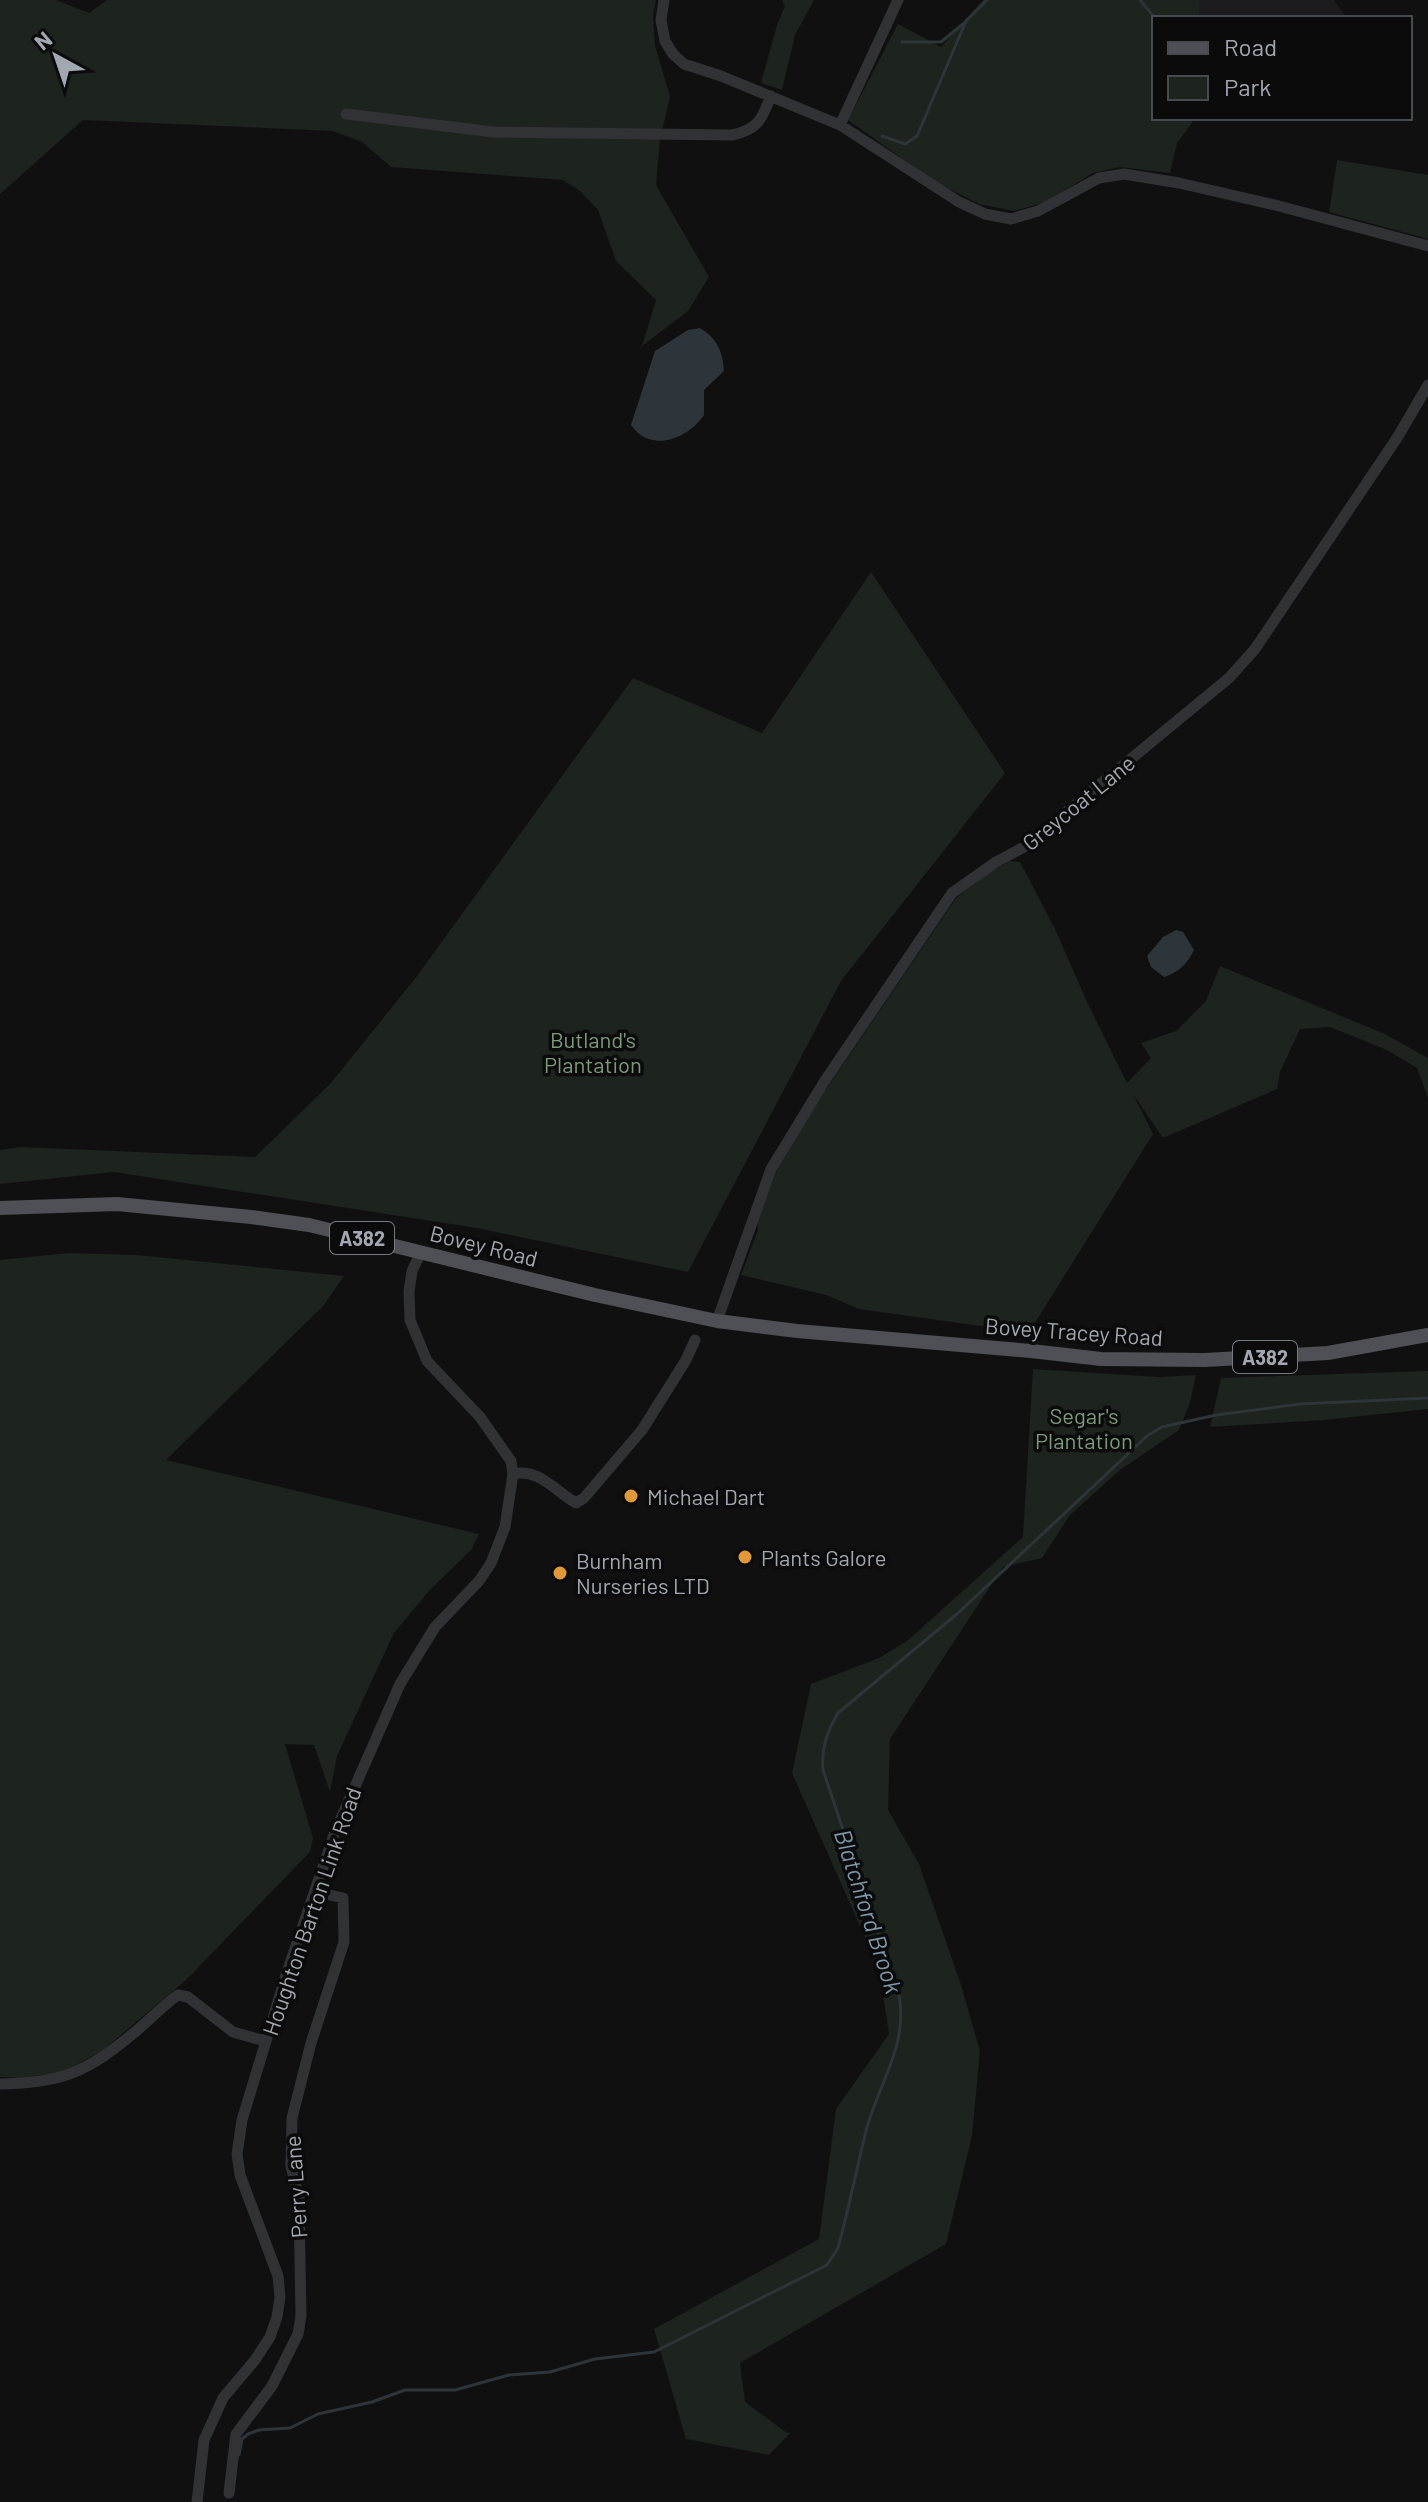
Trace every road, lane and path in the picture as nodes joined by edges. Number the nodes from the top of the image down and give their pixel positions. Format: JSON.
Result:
{"nodes":[{"id":1,"x":664,"y":0,"type":"edge"},
{"id":2,"x":898,"y":0,"type":"edge"},
{"id":3,"x":771,"y":96,"type":"junction"},
{"id":4,"x":346,"y":114,"type":"dead end"},
{"id":5,"x":840,"y":125,"type":"junction"},
{"id":6,"x":1428,"y":246,"type":"edge"},
{"id":7,"x":1428,"y":385,"type":"edge"},
{"id":8,"x":0,"y":1208,"type":"edge"},
{"id":9,"x":421,"y":1252,"type":"junction"},
{"id":10,"x":717,"y":1321,"type":"junction"},
{"id":11,"x":1428,"y":1335,"type":"edge"},
{"id":12,"x":695,"y":1340,"type":"dead end"},
{"id":13,"x":513,"y":1474,"type":"junction"},
{"id":14,"x":316,"y":1892,"type":"junction"},
{"id":15,"x":265,"y":2041,"type":"junction"},
{"id":16,"x":0,"y":2084,"type":"edge"},
{"id":17,"x":229,"y":2493,"type":"dead end"},
{"id":18,"x":197,"y":2502,"type":"edge"}],
"edges":[{"from":1,"to":3,"type":"street"},
{"from":2,"to":5,"type":"street"},
{"from":3,"to":4,"type":"street"},
{"from":3,"to":5,"type":"street"},
{"from":5,"to":6,"type":"street"},
{"from":7,"to":10,"type":"street","name":"Greycoat Lane"},
{"from":8,"to":9,"type":"main road","name":"Bovey Road","number":"A382"},
{"from":9,"to":10,"type":"main road","name":"Bovey Road","number":"A382"},
{"from":9,"to":13,"type":"street"},
{"from":10,"to":11,"type":"main road","name":"Bovey Tracey Road","number":"A382"},
{"from":12,"to":13,"type":"street"},
{"from":13,"to":14,"type":"street","name":"Houghton Barton Link Road"},
{"from":14,"to":15,"type":"street","name":"Houghton Barton Link Road"},
{"from":14,"to":17,"type":"street","name":"Perry Lane"},
{"from":15,"to":16,"type":"street"},
{"from":15,"to":18,"type":"street","name":"Houghton Barton Link Road"}]}
